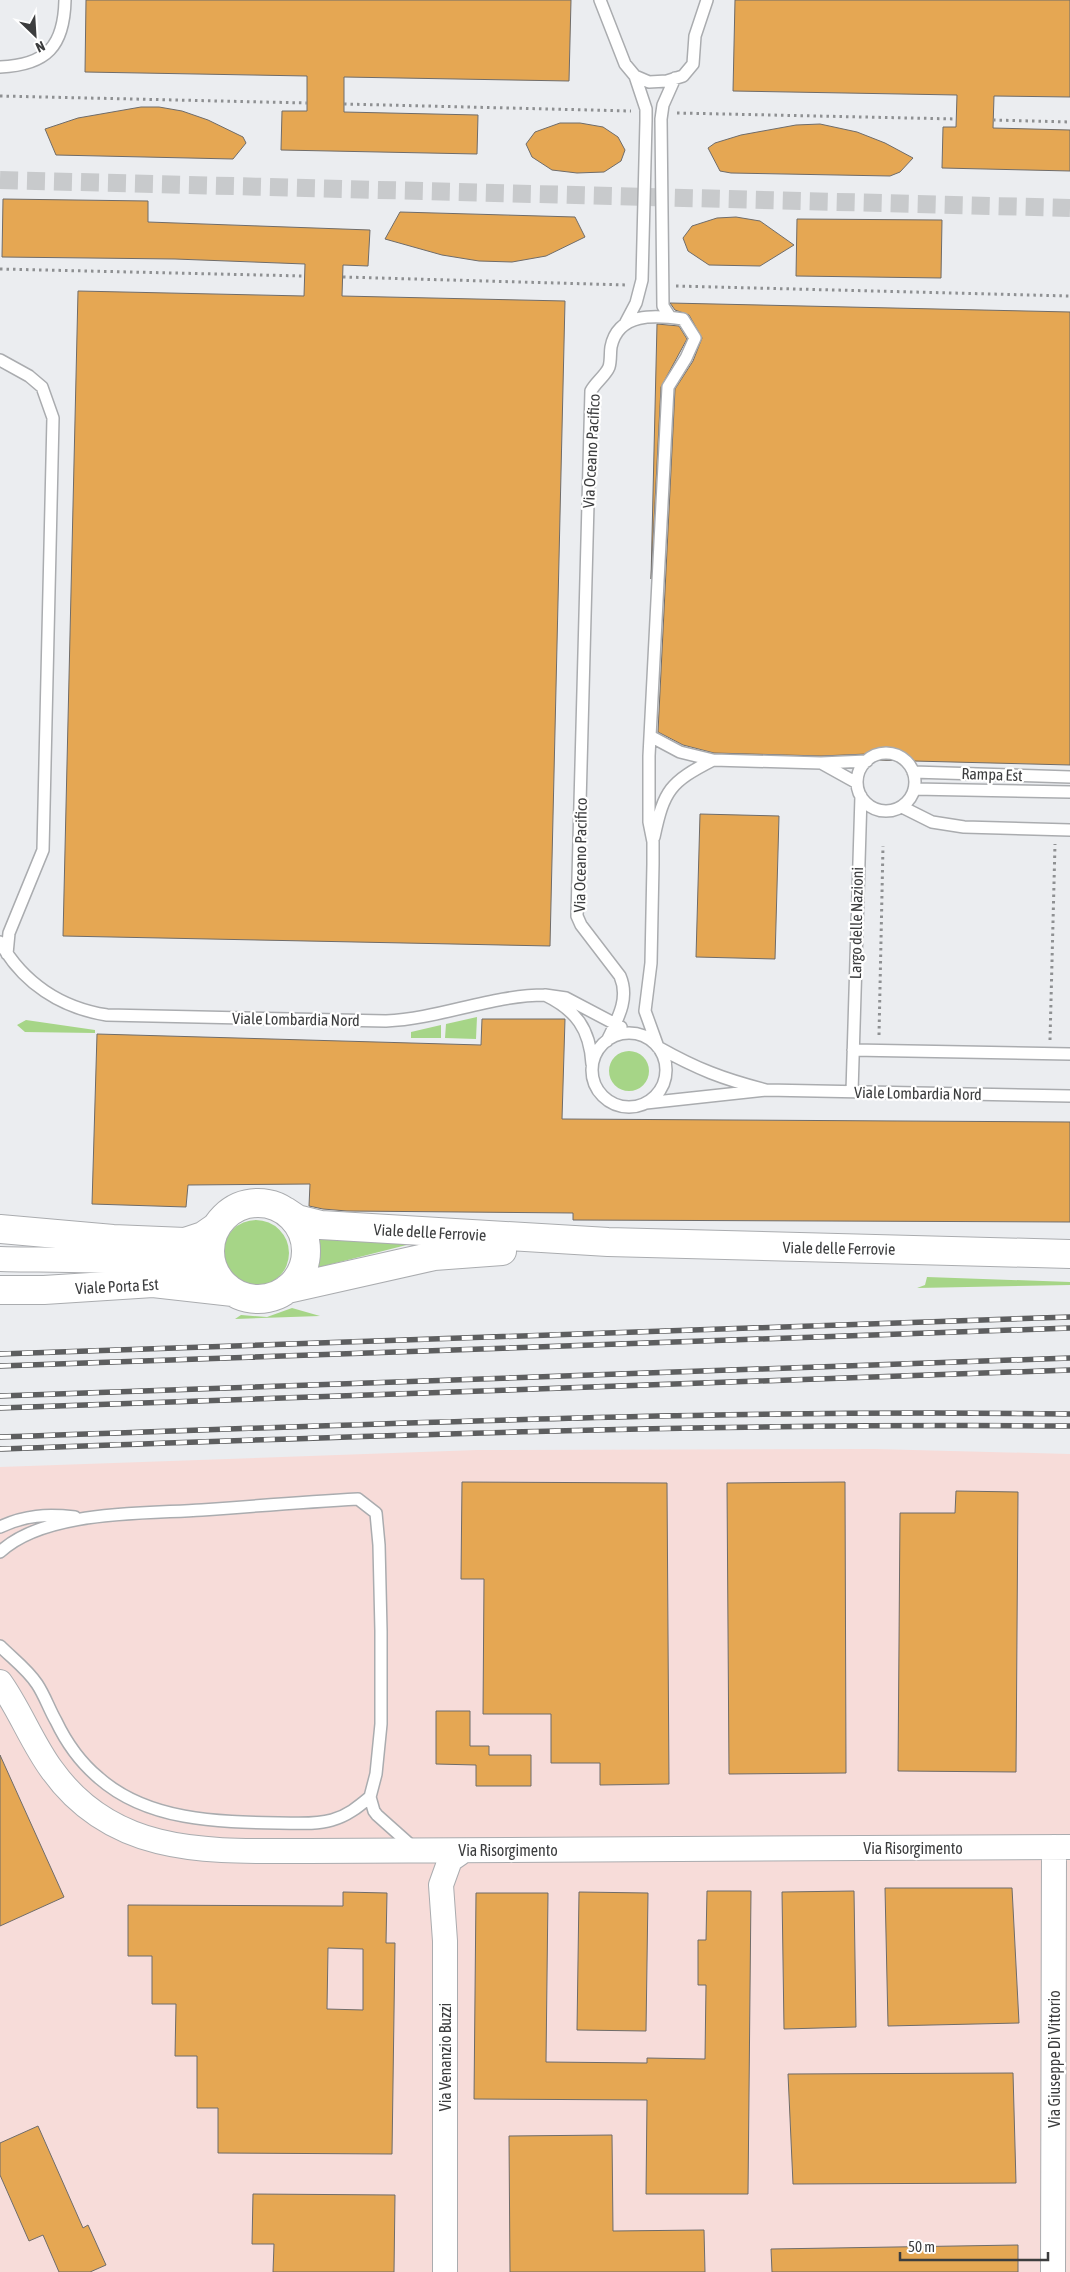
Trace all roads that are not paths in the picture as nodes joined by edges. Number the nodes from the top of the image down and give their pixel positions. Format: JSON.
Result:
{"nodes":[{"id":1,"x":65,"y":0,"type":"edge"},
{"id":2,"x":600,"y":0,"type":"edge"},
{"id":3,"x":707,"y":0,"type":"edge"},
{"id":4,"x":0,"y":68,"type":"edge"},
{"id":5,"x":636,"y":76,"type":"junction"},
{"id":6,"x":675,"y":78,"type":"junction"},
{"id":7,"x":670,"y":317,"type":"junction"},
{"id":8,"x":626,"y":322,"type":"junction"},
{"id":9,"x":0,"y":360,"type":"edge"},
{"id":10,"x":650,"y":736,"type":"junction"},
{"id":11,"x":713,"y":760,"type":"junction"},
{"id":12,"x":867,"y":760,"type":"junction"},
{"id":13,"x":821,"y":763,"type":"junction"},
{"id":14,"x":914,"y":772,"type":"junction"},
{"id":15,"x":1070,"y":776,"type":"edge"},
{"id":16,"x":857,"y":783,"type":"junction"},
{"id":17,"x":914,"y":789,"type":"junction"},
{"id":18,"x":1070,"y":792,"type":"edge"},
{"id":19,"x":861,"y":796,"type":"junction"},
{"id":20,"x":902,"y":807,"type":"junction"},
{"id":21,"x":1070,"y":830,"type":"edge"},
{"id":22,"x":653,"y":842,"type":"junction"},
{"id":23,"x":0,"y":942,"type":"edge"},
{"id":24,"x":7,"y":954,"type":"junction"},
{"id":25,"x":545,"y":995,"type":"junction"},
{"id":26,"x":615,"y":1024,"type":"junction"},
{"id":27,"x":634,"y":1034,"type":"junction"},
{"id":28,"x":607,"y":1041,"type":"junction"},
{"id":29,"x":658,"y":1047,"type":"junction"},
{"id":30,"x":853,"y":1050,"type":"junction"},
{"id":31,"x":1070,"y":1054,"type":"edge"},
{"id":32,"x":592,"y":1071,"type":"junction"},
{"id":33,"x":766,"y":1090,"type":"junction"},
{"id":34,"x":852,"y":1092,"type":"junction"},
{"id":35,"x":1070,"y":1096,"type":"edge"},
{"id":36,"x":646,"y":1103,"type":"junction"},
{"id":37,"x":285,"y":1211,"type":"junction"},
{"id":38,"x":0,"y":1229,"type":"edge"},
{"id":39,"x":214,"y":1234,"type":"junction"},
{"id":40,"x":608,"y":1242,"type":"junction"},
{"id":41,"x":1070,"y":1254,"type":"edge"},
{"id":42,"x":0,"y":1259,"type":"edge"},
{"id":43,"x":134,"y":1263,"type":"junction"},
{"id":44,"x":228,"y":1288,"type":"junction"},
{"id":45,"x":287,"y":1289,"type":"junction"},
{"id":46,"x":0,"y":1290,"type":"edge"},
{"id":47,"x":84,"y":1519,"type":"junction"},
{"id":48,"x":0,"y":1527,"type":"edge"},
{"id":49,"x":0,"y":1552,"type":"edge"},
{"id":50,"x":0,"y":1646,"type":"edge"},
{"id":51,"x":4,"y":1692,"type":"edge"},
{"id":52,"x":370,"y":1797,"type":"junction"},
{"id":53,"x":1062,"y":1847,"type":"edge"},
{"id":54,"x":416,"y":1849,"type":"junction"},
{"id":55,"x":463,"y":1851,"type":"junction"},
{"id":56,"x":445,"y":2272,"type":"edge"},
{"id":57,"x":1053,"y":2272,"type":"edge"}],
"edges":[{"from":1,"to":4,"type":"lane"},
{"from":2,"to":5,"type":"lane","name":"Via Oceano Pacifico"},
{"from":3,"to":6,"type":"lane"},
{"from":5,"to":6,"type":"lane"},
{"from":5,"to":8,"type":"lane","name":"Via Oceano Pacifico"},
{"from":6,"to":7,"type":"lane"},
{"from":7,"to":8,"type":"lane"},
{"from":7,"to":10,"type":"lane"},
{"from":8,"to":26,"type":"lane","name":"Via Oceano Pacifico"},
{"from":9,"to":24,"type":"lane"},
{"from":10,"to":11,"type":"lane"},
{"from":10,"to":22,"type":"lane"},
{"from":11,"to":13,"type":"lane"},
{"from":11,"to":22,"type":"lane"},
{"from":12,"to":13,"type":"lane"},
{"from":12,"to":14,"type":"lane"},
{"from":12,"to":16,"type":"lane"},
{"from":13,"to":16,"type":"lane"},
{"from":14,"to":15,"type":"lane","name":"Rampa Est"},
{"from":14,"to":17,"type":"lane"},
{"from":16,"to":19,"type":"lane"},
{"from":17,"to":18,"type":"lane"},
{"from":17,"to":20,"type":"lane"},
{"from":19,"to":20,"type":"lane"},
{"from":19,"to":30,"type":"lane","name":"Largo delle Nazioni"},
{"from":20,"to":21,"type":"lane"},
{"from":22,"to":29,"type":"lane"},
{"from":23,"to":24,"type":"lane","name":"Viale Lombardia Nord"},
{"from":24,"to":25,"type":"lane","name":"Viale Lombardia Nord"},
{"from":25,"to":26,"type":"lane","name":"Viale Lombardia Nord"},
{"from":25,"to":32,"type":"lane"},
{"from":26,"to":27,"type":"lane","name":"Viale Lombardia Nord"},
{"from":26,"to":28,"type":"lane","name":"Via Oceano Pacifico"},
{"from":27,"to":28,"type":"lane"},
{"from":27,"to":29,"type":"lane"},
{"from":28,"to":32,"type":"lane"},
{"from":29,"to":33,"type":"lane","name":"Viale Lombardia Nord"},
{"from":29,"to":36,"type":"lane"},
{"from":30,"to":31,"type":"lane"},
{"from":30,"to":34,"type":"lane","name":"Largo delle Nazioni"},
{"from":32,"to":36,"type":"lane"},
{"from":33,"to":34,"type":"lane","name":"Viale Lombardia Nord"},
{"from":33,"to":36,"type":"lane","name":"Viale Lombardia Nord"},
{"from":34,"to":35,"type":"lane","name":"Viale Lombardia Nord"},
{"from":37,"to":39,"type":"street"},
{"from":37,"to":40,"type":"street","name":"Viale delle Ferrovie"},
{"from":37,"to":45,"type":"street"},
{"from":38,"to":39,"type":"street"},
{"from":39,"to":43,"type":"street"},
{"from":39,"to":44,"type":"street"},
{"from":40,"to":41,"type":"street","name":"Viale delle Ferrovie"},
{"from":40,"to":45,"type":"street","name":"Viale delle Ferrovie"},
{"from":42,"to":43,"type":"street"},
{"from":43,"to":44,"type":"street"},
{"from":44,"to":45,"type":"street"},
{"from":44,"to":46,"type":"street","name":"Viale Porta Est"},
{"from":47,"to":48,"type":"lane"},
{"from":47,"to":49,"type":"lane"},
{"from":47,"to":52,"type":"lane"},
{"from":50,"to":52,"type":"lane"},
{"from":51,"to":54,"type":"street","name":"Via Risorgimento"},
{"from":52,"to":54,"type":"lane"},
{"from":53,"to":55,"type":"street","name":"Via Risorgimento"},
{"from":53,"to":57,"type":"street","name":"Via Giuseppe Di Vittorio"},
{"from":54,"to":55,"type":"street","name":"Via Risorgimento"},
{"from":55,"to":56,"type":"street","name":"Via Venanzio Buzzi"}]}
